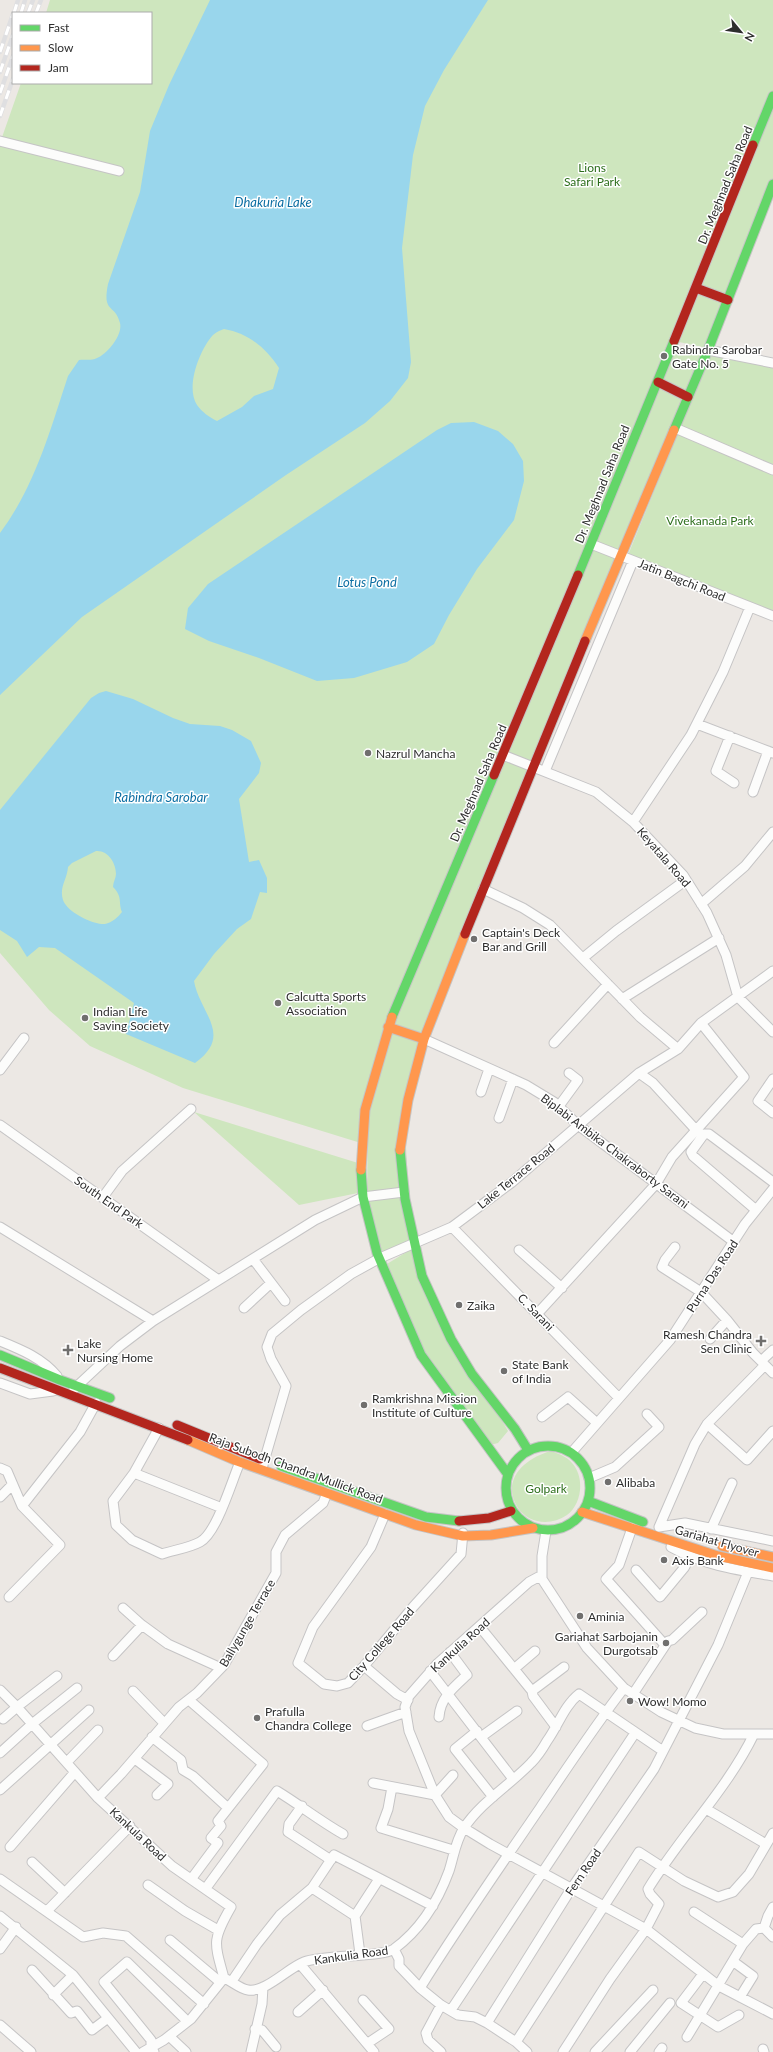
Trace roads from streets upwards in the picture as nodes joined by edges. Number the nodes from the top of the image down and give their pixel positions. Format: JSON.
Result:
{"nodes":[{"id":1,"x":772,"y":100,"type":"edge"},
{"id":2,"x":0,"y":141,"type":"edge"},
{"id":3,"x":119,"y":171,"type":"dead end"},
{"id":4,"x":773,"y":184,"type":"edge"},
{"id":5,"x":696,"y":288,"type":"junction"},
{"id":6,"x":728,"y":300,"type":"junction"},
{"id":7,"x":708,"y":350,"type":"junction"},
{"id":8,"x":773,"y":363,"type":"edge"},
{"id":9,"x":658,"y":382,"type":"junction"},
{"id":10,"x":688,"y":397,"type":"junction"},
{"id":11,"x":675,"y":428,"type":"junction"},
{"id":12,"x":773,"y":470,"type":"edge"},
{"id":13,"x":591,"y":544,"type":"junction"},
{"id":14,"x":622,"y":557,"type":"junction"},
{"id":15,"x":633,"y":561,"type":"junction"},
{"id":16,"x":750,"y":607,"type":"junction"},
{"id":17,"x":773,"y":616,"type":"edge"},
{"id":18,"x":697,"y":724,"type":"junction"},
{"id":19,"x":730,"y":736,"type":"junction"},
{"id":20,"x":770,"y":752,"type":"edge"},
{"id":21,"x":503,"y":755,"type":"junction"},
{"id":22,"x":534,"y":767,"type":"junction"},
{"id":23,"x":545,"y":771,"type":"junction"},
{"id":24,"x":734,"y":783,"type":"dead end"},
{"id":25,"x":753,"y":792,"type":"dead end"},
{"id":26,"x":633,"y":822,"type":"junction"},
{"id":27,"x":773,"y":832,"type":"edge"},
{"id":28,"x":686,"y":880,"type":"junction"},
{"id":29,"x":483,"y":889,"type":"junction"},
{"id":30,"x":701,"y":904,"type":"junction"},
{"id":31,"x":719,"y":938,"type":"junction"},
{"id":32,"x":584,"y":958,"type":"junction"},
{"id":33,"x":773,"y":971,"type":"edge"},
{"id":34,"x":608,"y":984,"type":"junction"},
{"id":35,"x":738,"y":997,"type":"junction"},
{"id":36,"x":622,"y":999,"type":"junction"},
{"id":37,"x":701,"y":1023,"type":"junction"},
{"id":38,"x":388,"y":1027,"type":"junction"},
{"id":39,"x":773,"y":1032,"type":"edge"},
{"id":40,"x":24,"y":1038,"type":"dead end"},
{"id":41,"x":424,"y":1039,"type":"junction"},
{"id":42,"x":554,"y":1043,"type":"dead end"},
{"id":43,"x":678,"y":1049,"type":"junction"},
{"id":44,"x":489,"y":1069,"type":"junction"},
{"id":45,"x":0,"y":1070,"type":"edge"},
{"id":46,"x":569,"y":1073,"type":"dead end"},
{"id":47,"x":639,"y":1073,"type":"junction"},
{"id":48,"x":512,"y":1079,"type":"junction"},
{"id":49,"x":773,"y":1079,"type":"edge"},
{"id":50,"x":481,"y":1092,"type":"dead end"},
{"id":51,"x":559,"y":1106,"type":"junction"},
{"id":52,"x":191,"y":1108,"type":"dead end"},
{"id":53,"x":773,"y":1113,"type":"edge"},
{"id":54,"x":499,"y":1118,"type":"dead end"},
{"id":55,"x":0,"y":1125,"type":"edge"},
{"id":56,"x":578,"y":1125,"type":"junction"},
{"id":57,"x":696,"y":1130,"type":"junction"},
{"id":58,"x":773,"y":1182,"type":"edge"},
{"id":59,"x":656,"y":1184,"type":"junction"},
{"id":60,"x":404,"y":1192,"type":"junction"},
{"id":61,"x":772,"y":1195,"type":"edge"},
{"id":62,"x":103,"y":1197,"type":"junction"},
{"id":63,"x":363,"y":1197,"type":"junction"},
{"id":64,"x":756,"y":1210,"type":"junction"},
{"id":65,"x":0,"y":1227,"type":"edge"},
{"id":66,"x":452,"y":1227,"type":"junction"},
{"id":67,"x":734,"y":1242,"type":"junction"},
{"id":68,"x":414,"y":1243,"type":"junction"},
{"id":69,"x":675,"y":1247,"type":"dead end"},
{"id":70,"x":519,"y":1250,"type":"dead end"},
{"id":71,"x":253,"y":1258,"type":"junction"},
{"id":72,"x":380,"y":1258,"type":"junction"},
{"id":73,"x":217,"y":1279,"type":"junction"},
{"id":74,"x":271,"y":1283,"type":"junction"},
{"id":75,"x":562,"y":1288,"type":"junction"},
{"id":76,"x":701,"y":1292,"type":"junction"},
{"id":77,"x":285,"y":1301,"type":"dead end"},
{"id":78,"x":244,"y":1308,"type":"dead end"},
{"id":79,"x":538,"y":1313,"type":"junction"},
{"id":80,"x":727,"y":1320,"type":"junction"},
{"id":81,"x":153,"y":1321,"type":"junction"},
{"id":82,"x":710,"y":1339,"type":"dead end"},
{"id":83,"x":0,"y":1341,"type":"edge"},
{"id":84,"x":773,"y":1350,"type":"edge"},
{"id":85,"x":0,"y":1355,"type":"edge"},
{"id":86,"x":763,"y":1363,"type":"junction"},
{"id":87,"x":0,"y":1368,"type":"edge"},
{"id":88,"x":773,"y":1373,"type":"edge"},
{"id":89,"x":60,"y":1380,"type":"junction"},
{"id":90,"x":0,"y":1382,"type":"edge"},
{"id":91,"x":77,"y":1386,"type":"junction"},
{"id":92,"x":57,"y":1390,"type":"junction"},
{"id":93,"x":70,"y":1395,"type":"junction"},
{"id":94,"x":619,"y":1398,"type":"junction"},
{"id":95,"x":121,"y":1402,"type":"dead end"},
{"id":96,"x":96,"y":1403,"type":"junction"},
{"id":97,"x":647,"y":1414,"type":"dead end"},
{"id":98,"x":542,"y":1417,"type":"dead end"},
{"id":99,"x":170,"y":1422,"type":"dead end"},
{"id":100,"x":597,"y":1423,"type":"junction"},
{"id":101,"x":707,"y":1424,"type":"junction"},
{"id":102,"x":159,"y":1428,"type":"junction"},
{"id":103,"x":773,"y":1431,"type":"edge"},
{"id":104,"x":528,"y":1450,"type":"junction"},
{"id":105,"x":572,"y":1452,"type":"junction"},
{"id":106,"x":264,"y":1460,"type":"junction"},
{"id":107,"x":240,"y":1462,"type":"junction"},
{"id":108,"x":0,"y":1468,"type":"edge"},
{"id":109,"x":263,"y":1470,"type":"junction"},
{"id":110,"x":134,"y":1473,"type":"junction"},
{"id":111,"x":507,"y":1473,"type":"junction"},
{"id":112,"x":589,"y":1478,"type":"junction"},
{"id":113,"x":732,"y":1483,"type":"dead end"},
{"id":114,"x":12,"y":1485,"type":"junction"},
{"id":115,"x":327,"y":1493,"type":"junction"},
{"id":116,"x":0,"y":1497,"type":"edge"},
{"id":117,"x":588,"y":1501,"type":"junction"},
{"id":118,"x":22,"y":1506,"type":"junction"},
{"id":119,"x":222,"y":1508,"type":"junction"},
{"id":120,"x":512,"y":1511,"type":"junction"},
{"id":121,"x":582,"y":1512,"type":"junction"},
{"id":122,"x":385,"y":1514,"type":"junction"},
{"id":123,"x":465,"y":1522,"type":"junction"},
{"id":124,"x":533,"y":1528,"type":"junction"},
{"id":125,"x":632,"y":1528,"type":"junction"},
{"id":126,"x":711,"y":1529,"type":"junction"},
{"id":127,"x":546,"y":1531,"type":"junction"},
{"id":128,"x":657,"y":1531,"type":"junction"},
{"id":129,"x":463,"y":1536,"type":"junction"},
{"id":130,"x":773,"y":1541,"type":"edge"},
{"id":131,"x":700,"y":1546,"type":"junction"},
{"id":132,"x":773,"y":1557,"type":"edge"},
{"id":133,"x":773,"y":1568,"type":"edge"},
{"id":134,"x":636,"y":1570,"type":"dead end"},
{"id":135,"x":748,"y":1572,"type":"junction"},
{"id":136,"x":542,"y":1575,"type":"junction"},
{"id":137,"x":773,"y":1576,"type":"edge"},
{"id":138,"x":9,"y":1597,"type":"dead end"},
{"id":139,"x":123,"y":1608,"type":"dead end"},
{"id":140,"x":702,"y":1612,"type":"dead end"},
{"id":141,"x":142,"y":1625,"type":"junction"},
{"id":142,"x":480,"y":1628,"type":"junction"},
{"id":143,"x":665,"y":1645,"type":"junction"},
{"id":144,"x":536,"y":1651,"type":"dead end"},
{"id":145,"x":450,"y":1652,"type":"junction"},
{"id":146,"x":113,"y":1656,"type":"dead end"},
{"id":147,"x":364,"y":1666,"type":"junction"},
{"id":148,"x":564,"y":1667,"type":"dead end"},
{"id":149,"x":221,"y":1668,"type":"junction"},
{"id":150,"x":514,"y":1669,"type":"junction"},
{"id":151,"x":430,"y":1671,"type":"junction"},
{"id":152,"x":57,"y":1676,"type":"dead end"},
{"id":153,"x":77,"y":1688,"type":"dead end"},
{"id":154,"x":624,"y":1688,"type":"junction"},
{"id":155,"x":0,"y":1690,"type":"edge"},
{"id":156,"x":133,"y":1690,"type":"dead end"},
{"id":157,"x":532,"y":1692,"type":"junction"},
{"id":158,"x":448,"y":1694,"type":"junction"},
{"id":159,"x":633,"y":1694,"type":"junction"},
{"id":160,"x":189,"y":1700,"type":"junction"},
{"id":161,"x":408,"y":1700,"type":"junction"},
{"id":162,"x":17,"y":1707,"type":"junction"},
{"id":163,"x":89,"y":1710,"type":"dead end"},
{"id":164,"x":516,"y":1711,"type":"dead end"},
{"id":165,"x":406,"y":1712,"type":"junction"},
{"id":166,"x":605,"y":1713,"type":"junction"},
{"id":167,"x":439,"y":1717,"type":"dead end"},
{"id":168,"x":3,"y":1719,"type":"dead end"},
{"id":169,"x":679,"y":1721,"type":"junction"},
{"id":170,"x":164,"y":1723,"type":"junction"},
{"id":171,"x":32,"y":1724,"type":"junction"},
{"id":172,"x":367,"y":1726,"type":"dead end"},
{"id":173,"x":556,"y":1726,"type":"junction"},
{"id":174,"x":98,"y":1730,"type":"dead end"},
{"id":175,"x":635,"y":1733,"type":"junction"},
{"id":176,"x":479,"y":1734,"type":"junction"},
{"id":177,"x":754,"y":1734,"type":"junction"},
{"id":178,"x":773,"y":1734,"type":"edge"},
{"id":179,"x":152,"y":1737,"type":"junction"},
{"id":180,"x":50,"y":1743,"type":"junction"},
{"id":181,"x":663,"y":1751,"type":"junction"},
{"id":182,"x":0,"y":1753,"type":"edge"},
{"id":183,"x":134,"y":1759,"type":"junction"},
{"id":184,"x":67,"y":1762,"type":"junction"},
{"id":185,"x":75,"y":1772,"type":"junction"},
{"id":186,"x":453,"y":1775,"type":"dead end"},
{"id":187,"x":513,"y":1779,"type":"junction"},
{"id":188,"x":373,"y":1783,"type":"dead end"},
{"id":189,"x":392,"y":1787,"type":"junction"},
{"id":190,"x":0,"y":1790,"type":"edge"},
{"id":191,"x":157,"y":1794,"type":"dead end"},
{"id":192,"x":435,"y":1795,"type":"junction"},
{"id":193,"x":493,"y":1797,"type":"junction"},
{"id":194,"x":98,"y":1798,"type":"junction"},
{"id":195,"x":302,"y":1806,"type":"junction"},
{"id":196,"x":228,"y":1808,"type":"junction"},
{"id":197,"x":706,"y":1809,"type":"junction"},
{"id":198,"x":130,"y":1826,"type":"junction"},
{"id":199,"x":464,"y":1828,"type":"junction"},
{"id":200,"x":773,"y":1833,"type":"edge"},
{"id":201,"x":344,"y":1834,"type":"dead end"},
{"id":202,"x":766,"y":1844,"type":"junction"},
{"id":203,"x":10,"y":1847,"type":"dead end"},
{"id":204,"x":453,"y":1850,"type":"junction"},
{"id":205,"x":508,"y":1854,"type":"junction"},
{"id":206,"x":331,"y":1860,"type":"junction"},
{"id":207,"x":32,"y":1862,"type":"dead end"},
{"id":208,"x":662,"y":1865,"type":"junction"},
{"id":209,"x":541,"y":1872,"type":"junction"},
{"id":210,"x":192,"y":1878,"type":"junction"},
{"id":211,"x":0,"y":1879,"type":"edge"},
{"id":212,"x":379,"y":1879,"type":"junction"},
{"id":213,"x":148,"y":1885,"type":"dead end"},
{"id":214,"x":206,"y":1888,"type":"junction"},
{"id":215,"x":312,"y":1888,"type":"junction"},
{"id":216,"x":571,"y":1889,"type":"junction"},
{"id":217,"x":64,"y":1893,"type":"junction"},
{"id":218,"x":433,"y":1906,"type":"junction"},
{"id":219,"x":604,"y":1907,"type":"junction"},
{"id":220,"x":773,"y":1907,"type":"edge"},
{"id":221,"x":47,"y":1911,"type":"junction"},
{"id":222,"x":694,"y":1912,"type":"dead end"},
{"id":223,"x":0,"y":1916,"type":"edge"},
{"id":224,"x":355,"y":1916,"type":"junction"},
{"id":225,"x":16,"y":1927,"type":"junction"},
{"id":226,"x":764,"y":1928,"type":"junction"},
{"id":227,"x":646,"y":1929,"type":"junction"},
{"id":228,"x":218,"y":1930,"type":"junction"},
{"id":229,"x":773,"y":1937,"type":"edge"},
{"id":230,"x":170,"y":1940,"type":"dead end"},
{"id":231,"x":743,"y":1944,"type":"junction"},
{"id":232,"x":0,"y":1949,"type":"edge"},
{"id":233,"x":394,"y":1949,"type":"junction"},
{"id":234,"x":360,"y":1954,"type":"junction"},
{"id":235,"x":734,"y":1962,"type":"junction"},
{"id":236,"x":300,"y":1964,"type":"junction"},
{"id":237,"x":32,"y":1970,"type":"dead end"},
{"id":238,"x":703,"y":1974,"type":"junction"},
{"id":239,"x":73,"y":1975,"type":"junction"},
{"id":240,"x":225,"y":1980,"type":"junction"},
{"id":241,"x":719,"y":1986,"type":"junction"},
{"id":242,"x":263,"y":1988,"type":"junction"},
{"id":243,"x":420,"y":1988,"type":"junction"},
{"id":244,"x":323,"y":1990,"type":"junction"},
{"id":245,"x":653,"y":1990,"type":"dead end"},
{"id":246,"x":53,"y":1995,"type":"junction"},
{"id":247,"x":740,"y":1997,"type":"junction"},
{"id":248,"x":363,"y":2000,"type":"dead end"},
{"id":249,"x":670,"y":2003,"type":"dead end"},
{"id":250,"x":204,"y":2004,"type":"junction"},
{"id":251,"x":440,"y":2005,"type":"junction"},
{"id":252,"x":450,"y":2010,"type":"junction"},
{"id":253,"x":298,"y":2012,"type":"dead end"},
{"id":254,"x":773,"y":2014,"type":"edge"},
{"id":255,"x":739,"y":2015,"type":"dead end"},
{"id":256,"x":699,"y":2016,"type":"junction"},
{"id":257,"x":108,"y":2018,"type":"junction"},
{"id":258,"x":187,"y":2021,"type":"junction"},
{"id":259,"x":487,"y":2023,"type":"junction"},
{"id":260,"x":0,"y":2025,"type":"edge"},
{"id":261,"x":255,"y":2029,"type":"junction"},
{"id":262,"x":169,"y":2036,"type":"junction"},
{"id":263,"x":687,"y":2037,"type":"dead end"},
{"id":264,"x":276,"y":2047,"type":"dead end"},
{"id":265,"x":520,"y":2048,"type":"edge"},
{"id":266,"x":369,"y":2049,"type":"edge"},
{"id":267,"x":149,"y":2051,"type":"edge"},
{"id":268,"x":31,"y":2052,"type":"edge"},
{"id":269,"x":136,"y":2052,"type":"edge"},
{"id":270,"x":186,"y":2052,"type":"edge"},
{"id":271,"x":251,"y":2052,"type":"edge"},
{"id":272,"x":441,"y":2052,"type":"edge"},
{"id":273,"x":563,"y":2052,"type":"edge"},
{"id":274,"x":595,"y":2052,"type":"edge"},
{"id":275,"x":630,"y":2052,"type":"edge"}],
"edges":[{"from":1,"to":5,"type":"street","name":"Dr. Meghnad Saha Road"},
{"from":2,"to":3,"type":"street"},
{"from":4,"to":6,"type":"street"},
{"from":5,"to":6,"type":"street"},
{"from":5,"to":9,"type":"street","name":"Dr. Meghnad Saha Road"},
{"from":6,"to":7,"type":"street"},
{"from":7,"to":8,"type":"street"},
{"from":7,"to":10,"type":"street"},
{"from":9,"to":10,"type":"street"},
{"from":9,"to":13,"type":"street","name":"Dr. Meghnad Saha Road"},
{"from":10,"to":11,"type":"street"},
{"from":11,"to":12,"type":"street"},
{"from":11,"to":14,"type":"street"},
{"from":13,"to":14,"type":"street","name":"Jatin Bagchi Road"},
{"from":13,"to":21,"type":"street","name":"Dr. Meghnad Saha Road"},
{"from":14,"to":15,"type":"street","name":"Jatin Bagchi Road"},
{"from":14,"to":22,"type":"street"},
{"from":15,"to":16,"type":"street","name":"Jatin Bagchi Road"},
{"from":15,"to":23,"type":"street"},
{"from":16,"to":17,"type":"street","name":"Jatin Bagchi Road"},
{"from":16,"to":18,"type":"street"},
{"from":18,"to":19,"type":"street"},
{"from":18,"to":26,"type":"street"},
{"from":19,"to":20,"type":"street"},
{"from":19,"to":24,"type":"street"},
{"from":20,"to":25,"type":"street"},
{"from":21,"to":22,"type":"street","name":"Keyatala Road"},
{"from":21,"to":38,"type":"street","name":"Dr. Meghnad Saha Road"},
{"from":22,"to":23,"type":"street","name":"Keyatala Road"},
{"from":22,"to":29,"type":"street"},
{"from":23,"to":26,"type":"street","name":"Keyatala Road"},
{"from":26,"to":28,"type":"street","name":"Keyatala Road"},
{"from":27,"to":30,"type":"street"},
{"from":28,"to":30,"type":"street","name":"Keyatala Road"},
{"from":28,"to":32,"type":"street"},
{"from":29,"to":32,"type":"street"},
{"from":29,"to":41,"type":"street"},
{"from":30,"to":31,"type":"street","name":"Keyatala Road"},
{"from":31,"to":35,"type":"street","name":"Keyatala Road"},
{"from":31,"to":36,"type":"street"},
{"from":32,"to":34,"type":"street"},
{"from":33,"to":35,"type":"street","name":"Lake Terrace Road"},
{"from":34,"to":36,"type":"street"},
{"from":34,"to":42,"type":"street"},
{"from":35,"to":37,"type":"street","name":"Lake Terrace Road"},
{"from":35,"to":39,"type":"street","name":"Keyatala Road"},
{"from":36,"to":43,"type":"street"},
{"from":37,"to":43,"type":"street","name":"Lake Terrace Road"},
{"from":37,"to":57,"type":"street"},
{"from":38,"to":41,"type":"street"},
{"from":38,"to":63,"type":"street","name":"Dr. Meghnad Saha Road"},
{"from":40,"to":45,"type":"street"},
{"from":41,"to":44,"type":"street","name":"Biplabi Ambika Chakraborty Sarani"},
{"from":41,"to":60,"type":"street"},
{"from":43,"to":47,"type":"street","name":"Lake Terrace Road"},
{"from":44,"to":48,"type":"street","name":"Biplabi Ambika Chakraborty Sarani"},
{"from":44,"to":50,"type":"street"},
{"from":46,"to":51,"type":"street"},
{"from":47,"to":56,"type":"street","name":"Lake Terrace Road"},
{"from":47,"to":57,"type":"street"},
{"from":48,"to":51,"type":"street","name":"Biplabi Ambika Chakraborty Sarani"},
{"from":48,"to":54,"type":"street"},
{"from":49,"to":53,"type":"street"},
{"from":51,"to":56,"type":"street","name":"Biplabi Ambika Chakraborty Sarani"},
{"from":52,"to":62,"type":"street"},
{"from":55,"to":62,"type":"street","name":"South End Park"},
{"from":56,"to":59,"type":"street","name":"Biplabi Ambika Chakraborty Sarani"},
{"from":56,"to":66,"type":"street","name":"Lake Terrace Road"},
{"from":57,"to":59,"type":"street"},
{"from":58,"to":64,"type":"street"},
{"from":59,"to":67,"type":"street","name":"Biplabi Ambika Chakraborty Sarani"},
{"from":59,"to":75,"type":"street"},
{"from":60,"to":63,"type":"street"},
{"from":60,"to":68,"type":"street"},
{"from":61,"to":64,"type":"street","name":"Purna Das Road"},
{"from":62,"to":73,"type":"street","name":"South End Park"},
{"from":63,"to":71,"type":"street"},
{"from":63,"to":72,"type":"street","name":"Dr. Meghnad Saha Road"},
{"from":64,"to":67,"type":"street","name":"Purna Das Road"},
{"from":65,"to":81,"type":"street"},
{"from":66,"to":68,"type":"street","name":"Lake Terrace Road"},
{"from":66,"to":79,"type":"street","name":"C. Sarani"},
{"from":67,"to":76,"type":"street","name":"Purna Das Road"},
{"from":68,"to":72,"type":"street","name":"Lake Terrace Road"},
{"from":68,"to":104,"type":"street"},
{"from":69,"to":76,"type":"street"},
{"from":70,"to":75,"type":"street"},
{"from":71,"to":73,"type":"street"},
{"from":71,"to":74,"type":"street"},
{"from":72,"to":106,"type":"street","name":"Lake Terrace Road"},
{"from":72,"to":111,"type":"street","name":"Dr. Meghnad Saha Road"},
{"from":73,"to":81,"type":"street"},
{"from":74,"to":77,"type":"street"},
{"from":74,"to":78,"type":"street"},
{"from":75,"to":79,"type":"street"},
{"from":76,"to":80,"type":"street"},
{"from":76,"to":94,"type":"street","name":"Purna Das Road"},
{"from":79,"to":94,"type":"street","name":"C. Sarani"},
{"from":80,"to":82,"type":"street"},
{"from":80,"to":86,"type":"street"},
{"from":81,"to":91,"type":"street"},
{"from":83,"to":89,"type":"street"},
{"from":84,"to":86,"type":"street"},
{"from":85,"to":89,"type":"street"},
{"from":86,"to":88,"type":"street"},
{"from":86,"to":101,"type":"street"},
{"from":87,"to":92,"type":"street","name":"Raja Subodh Chandra Mullick Road"},
{"from":89,"to":91,"type":"street"},
{"from":90,"to":92,"type":"street"},
{"from":91,"to":93,"type":"street"},
{"from":91,"to":95,"type":"street"},
{"from":92,"to":93,"type":"street","name":"Raja Subodh Chandra Mullick Road"},
{"from":93,"to":96,"type":"street","name":"Raja Subodh Chandra Mullick Road"},
{"from":94,"to":100,"type":"street","name":"Purna Das Road"},
{"from":96,"to":102,"type":"street","name":"Raja Subodh Chandra Mullick Road"},
{"from":96,"to":118,"type":"street"},
{"from":97,"to":112,"type":"street"},
{"from":98,"to":100,"type":"street"},
{"from":99,"to":106,"type":"street"},
{"from":100,"to":105,"type":"street","name":"Purna Das Road"},
{"from":101,"to":103,"type":"street"},
{"from":101,"to":128,"type":"street"},
{"from":102,"to":107,"type":"street","name":"Raja Subodh Chandra Mullick Road"},
{"from":102,"to":110,"type":"street"},
{"from":104,"to":105,"type":"street"},
{"from":104,"to":111,"type":"street"},
{"from":105,"to":112,"type":"street"},
{"from":106,"to":109,"type":"street","name":"Lake Terrace Road"},
{"from":106,"to":123,"type":"street"},
{"from":107,"to":109,"type":"street","name":"Raja Subodh Chandra Mullick Road"},
{"from":107,"to":119,"type":"street"},
{"from":108,"to":114,"type":"street"},
{"from":109,"to":115,"type":"street","name":"Raja Subodh Chandra Mullick Road"},
{"from":110,"to":119,"type":"street"},
{"from":110,"to":119,"type":"street"},
{"from":111,"to":120,"type":"street"},
{"from":112,"to":117,"type":"street"},
{"from":113,"to":126,"type":"street"},
{"from":114,"to":116,"type":"street"},
{"from":114,"to":118,"type":"street"},
{"from":115,"to":122,"type":"street","name":"Raja Subodh Chandra Mullick Road"},
{"from":115,"to":149,"type":"street","name":"Ballygunge Terrace"},
{"from":117,"to":121,"type":"street"},
{"from":117,"to":128,"type":"street"},
{"from":118,"to":138,"type":"street"},
{"from":120,"to":123,"type":"street"},
{"from":120,"to":124,"type":"street"},
{"from":121,"to":125,"type":"street"},
{"from":121,"to":127,"type":"street"},
{"from":122,"to":129,"type":"street","name":"Raja Subodh Chandra Mullick Road"},
{"from":122,"to":147,"type":"street","name":"City College Road"},
{"from":123,"to":129,"type":"street","name":"City College Road"},
{"from":124,"to":127,"type":"street"},
{"from":124,"to":129,"type":"street","name":"Raja Subodh Chandra Mullick Road"},
{"from":125,"to":128,"type":"street"},
{"from":125,"to":143,"type":"street"},
{"from":126,"to":128,"type":"street"},
{"from":126,"to":130,"type":"street"},
{"from":127,"to":136,"type":"street"},
{"from":128,"to":131,"type":"street","name":"Gariahat Flyover"},
{"from":128,"to":131,"type":"street"},
{"from":129,"to":147,"type":"street","name":"City College Road"},
{"from":131,"to":132,"type":"street","name":"Gariahat Flyover"},
{"from":131,"to":133,"type":"street","name":"Gariahat Flyover"},
{"from":131,"to":134,"type":"street"},
{"from":131,"to":135,"type":"street"},
{"from":135,"to":137,"type":"street"},
{"from":135,"to":169,"type":"street","name":"Fern Road"},
{"from":136,"to":142,"type":"street","name":"Kankulia Road"},
{"from":136,"to":154,"type":"street"},
{"from":139,"to":141,"type":"street"},
{"from":140,"to":143,"type":"street"},
{"from":141,"to":146,"type":"street"},
{"from":141,"to":149,"type":"street"},
{"from":142,"to":145,"type":"street","name":"Kankulia Road"},
{"from":142,"to":150,"type":"street"},
{"from":143,"to":159,"type":"street"},
{"from":144,"to":150,"type":"street"},
{"from":145,"to":151,"type":"street","name":"Kankulia Road"},
{"from":145,"to":158,"type":"street"},
{"from":147,"to":161,"type":"street"},
{"from":148,"to":157,"type":"street"},
{"from":149,"to":160,"type":"street","name":"Ballygunge Terrace"},
{"from":150,"to":157,"type":"street"},
{"from":151,"to":158,"type":"street"},
{"from":151,"to":161,"type":"street","name":"Kankulia Road"},
{"from":152,"to":162,"type":"street"},
{"from":153,"to":171,"type":"street"},
{"from":154,"to":159,"type":"street"},
{"from":154,"to":166,"type":"street"},
{"from":155,"to":162,"type":"street","name":"Kankula Road"},
{"from":156,"to":170,"type":"street"},
{"from":157,"to":173,"type":"street"},
{"from":158,"to":167,"type":"street"},
{"from":158,"to":176,"type":"street"},
{"from":159,"to":169,"type":"street"},
{"from":160,"to":170,"type":"street","name":"Ballygunge Terrace"},
{"from":160,"to":196,"type":"street"},
{"from":161,"to":165,"type":"street","name":"Kankulia Road"},
{"from":162,"to":168,"type":"street"},
{"from":162,"to":171,"type":"street","name":"Kankula Road"},
{"from":163,"to":180,"type":"street"},
{"from":164,"to":176,"type":"street"},
{"from":165,"to":172,"type":"street"},
{"from":165,"to":192,"type":"street","name":"Kankulia Road"},
{"from":166,"to":173,"type":"street","name":"Kankulia Road"},
{"from":166,"to":175,"type":"street"},
{"from":166,"to":205,"type":"street"},
{"from":169,"to":177,"type":"street"},
{"from":169,"to":181,"type":"street","name":"Fern Road"},
{"from":170,"to":179,"type":"street","name":"Ballygunge Terrace"},
{"from":171,"to":180,"type":"street","name":"Kankula Road"},
{"from":171,"to":182,"type":"street"},
{"from":173,"to":187,"type":"street","name":"Kankulia Road"},
{"from":174,"to":184,"type":"street"},
{"from":175,"to":181,"type":"street"},
{"from":175,"to":209,"type":"street"},
{"from":176,"to":187,"type":"street"},
{"from":176,"to":193,"type":"street"},
{"from":177,"to":178,"type":"street"},
{"from":177,"to":197,"type":"street"},
{"from":179,"to":183,"type":"street","name":"Ballygunge Terrace"},
{"from":179,"to":196,"type":"street"},
{"from":180,"to":184,"type":"street","name":"Kankula Road"},
{"from":180,"to":190,"type":"street"},
{"from":181,"to":216,"type":"street","name":"Fern Road"},
{"from":183,"to":191,"type":"street"},
{"from":183,"to":194,"type":"street","name":"Ballygunge Terrace"},
{"from":184,"to":185,"type":"street","name":"Kankula Road"},
{"from":185,"to":194,"type":"street","name":"Kankula Road"},
{"from":185,"to":203,"type":"street"},
{"from":186,"to":192,"type":"street"},
{"from":187,"to":193,"type":"street","name":"Kankulia Road"},
{"from":188,"to":189,"type":"street"},
{"from":189,"to":192,"type":"street"},
{"from":189,"to":204,"type":"street"},
{"from":192,"to":199,"type":"street","name":"Kankulia Road"},
{"from":193,"to":199,"type":"street","name":"Kankulia Road"},
{"from":194,"to":198,"type":"street","name":"Kankula Road"},
{"from":195,"to":201,"type":"street"},
{"from":195,"to":206,"type":"street"},
{"from":195,"to":214,"type":"street"},
{"from":196,"to":210,"type":"street"},
{"from":197,"to":202,"type":"street"},
{"from":197,"to":208,"type":"street"},
{"from":198,"to":210,"type":"street","name":"Kankula Road"},
{"from":198,"to":217,"type":"street"},
{"from":199,"to":204,"type":"street","name":"Kankulia Road"},
{"from":199,"to":205,"type":"street","name":"Kankulia Road"},
{"from":200,"to":202,"type":"street"},
{"from":202,"to":208,"type":"street"},
{"from":204,"to":218,"type":"street","name":"Kankulia Road"},
{"from":205,"to":209,"type":"street","name":"Kankulia Road"},
{"from":205,"to":243,"type":"street"},
{"from":206,"to":212,"type":"street"},
{"from":206,"to":215,"type":"street"},
{"from":207,"to":217,"type":"street"},
{"from":208,"to":219,"type":"street"},
{"from":208,"to":227,"type":"street"},
{"from":209,"to":216,"type":"street","name":"Kankulia Road"},
{"from":209,"to":252,"type":"street"},
{"from":210,"to":214,"type":"street","name":"Kankula Road"},
{"from":211,"to":221,"type":"street"},
{"from":212,"to":218,"type":"street"},
{"from":212,"to":224,"type":"street"},
{"from":213,"to":228,"type":"street"},
{"from":214,"to":228,"type":"street","name":"Kankula Road"},
{"from":215,"to":224,"type":"street"},
{"from":215,"to":240,"type":"street"},
{"from":216,"to":219,"type":"street","name":"Kankulia Road"},
{"from":216,"to":259,"type":"street","name":"Fern Road"},
{"from":217,"to":221,"type":"street"},
{"from":218,"to":233,"type":"street","name":"Kankulia Road"},
{"from":219,"to":227,"type":"street","name":"Kankulia Road"},
{"from":219,"to":265,"type":"street"},
{"from":220,"to":226,"type":"street"},
{"from":221,"to":250,"type":"street"},
{"from":222,"to":231,"type":"street"},
{"from":223,"to":225,"type":"street"},
{"from":224,"to":234,"type":"street"},
{"from":225,"to":232,"type":"street"},
{"from":225,"to":239,"type":"street"},
{"from":226,"to":229,"type":"street"},
{"from":226,"to":231,"type":"street"},
{"from":227,"to":238,"type":"street","name":"Kankulia Road"},
{"from":227,"to":273,"type":"street"},
{"from":228,"to":240,"type":"street","name":"Kankula Road"},
{"from":230,"to":240,"type":"street"},
{"from":231,"to":235,"type":"street"},
{"from":233,"to":234,"type":"street","name":"Kankulia Road"},
{"from":233,"to":243,"type":"street"},
{"from":234,"to":236,"type":"street","name":"Kankulia Road"},
{"from":235,"to":241,"type":"street"},
{"from":235,"to":247,"type":"street"},
{"from":236,"to":242,"type":"street","name":"Kankulia Road"},
{"from":236,"to":244,"type":"street"},
{"from":237,"to":246,"type":"street"},
{"from":238,"to":241,"type":"street","name":"Kankulia Road"},
{"from":238,"to":256,"type":"street"},
{"from":239,"to":246,"type":"street"},
{"from":239,"to":257,"type":"street"},
{"from":240,"to":242,"type":"street"},
{"from":240,"to":250,"type":"street"},
{"from":241,"to":247,"type":"street","name":"Kankulia Road"},
{"from":241,"to":256,"type":"street"},
{"from":242,"to":261,"type":"street"},
{"from":243,"to":251,"type":"street"},
{"from":244,"to":253,"type":"street"},
{"from":244,"to":266,"type":"street"},
{"from":245,"to":274,"type":"street"},
{"from":246,"to":257,"type":"street"},
{"from":247,"to":254,"type":"street","name":"Kankulia Road"},
{"from":248,"to":266,"type":"street"},
{"from":249,"to":275,"type":"street"},
{"from":250,"to":258,"type":"street"},
{"from":251,"to":252,"type":"street"},
{"from":251,"to":272,"type":"street"},
{"from":252,"to":259,"type":"street"},
{"from":255,"to":256,"type":"street"},
{"from":256,"to":263,"type":"street"},
{"from":257,"to":269,"type":"street"},
{"from":258,"to":262,"type":"street"},
{"from":258,"to":267,"type":"street"},
{"from":259,"to":265,"type":"street"},
{"from":260,"to":268,"type":"street"},
{"from":261,"to":264,"type":"street"},
{"from":261,"to":271,"type":"street"},
{"from":262,"to":267,"type":"street"},
{"from":262,"to":270,"type":"street"}]}
